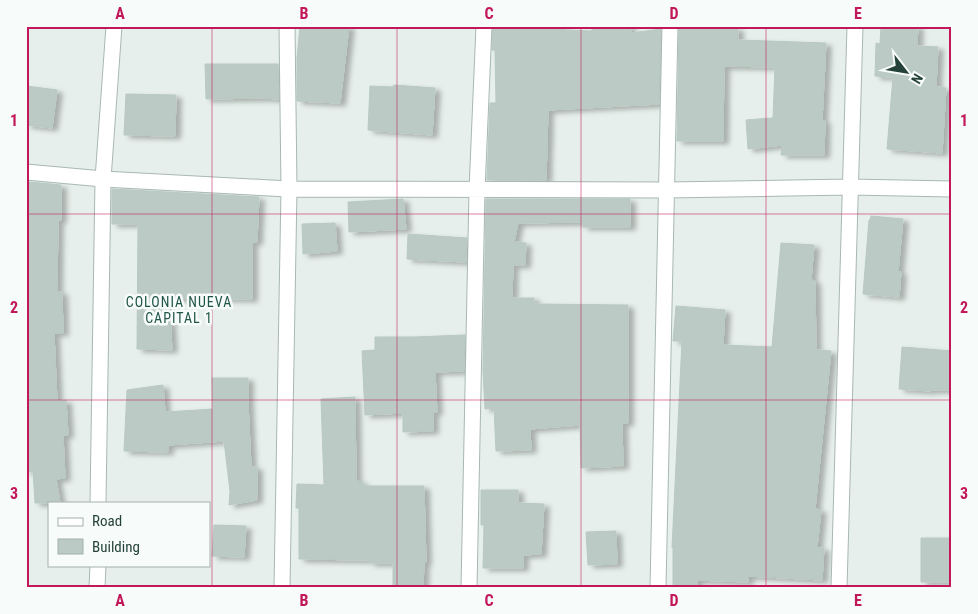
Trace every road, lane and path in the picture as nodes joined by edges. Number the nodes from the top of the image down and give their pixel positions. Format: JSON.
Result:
{"nodes":[{"id":1,"x":114,"y":26,"type":"edge"},
{"id":2,"x":287,"y":26,"type":"edge"},
{"id":3,"x":484,"y":26,"type":"edge"},
{"id":4,"x":670,"y":26,"type":"edge"},
{"id":5,"x":855,"y":26,"type":"edge"},
{"id":6,"x":26,"y":172,"type":"edge"},
{"id":7,"x":103,"y":179,"type":"junction"},
{"id":8,"x":850,"y":187,"type":"junction"},
{"id":9,"x":289,"y":189,"type":"junction"},
{"id":10,"x":952,"y":189,"type":"edge"},
{"id":11,"x":477,"y":190,"type":"junction"},
{"id":12,"x":666,"y":190,"type":"junction"},
{"id":13,"x":98,"y":502,"type":"edge"},
{"id":14,"x":98,"y":566,"type":"edge"},
{"id":15,"x":97,"y":588,"type":"edge"},
{"id":16,"x":282,"y":588,"type":"edge"},
{"id":17,"x":470,"y":588,"type":"edge"},
{"id":18,"x":658,"y":588,"type":"edge"},
{"id":19,"x":839,"y":588,"type":"edge"}],
"edges":[{"from":1,"to":7,"type":"street"},
{"from":2,"to":9,"type":"street"},
{"from":3,"to":11,"type":"street"},
{"from":4,"to":12,"type":"street"},
{"from":5,"to":8,"type":"street"},
{"from":6,"to":7,"type":"street"},
{"from":7,"to":9,"type":"street"},
{"from":7,"to":13,"type":"street"},
{"from":8,"to":10,"type":"street"},
{"from":8,"to":12,"type":"street"},
{"from":8,"to":19,"type":"street"},
{"from":9,"to":11,"type":"street"},
{"from":9,"to":16,"type":"street"},
{"from":11,"to":12,"type":"street"},
{"from":11,"to":17,"type":"street"},
{"from":12,"to":18,"type":"street"},
{"from":14,"to":15,"type":"street"}]}
